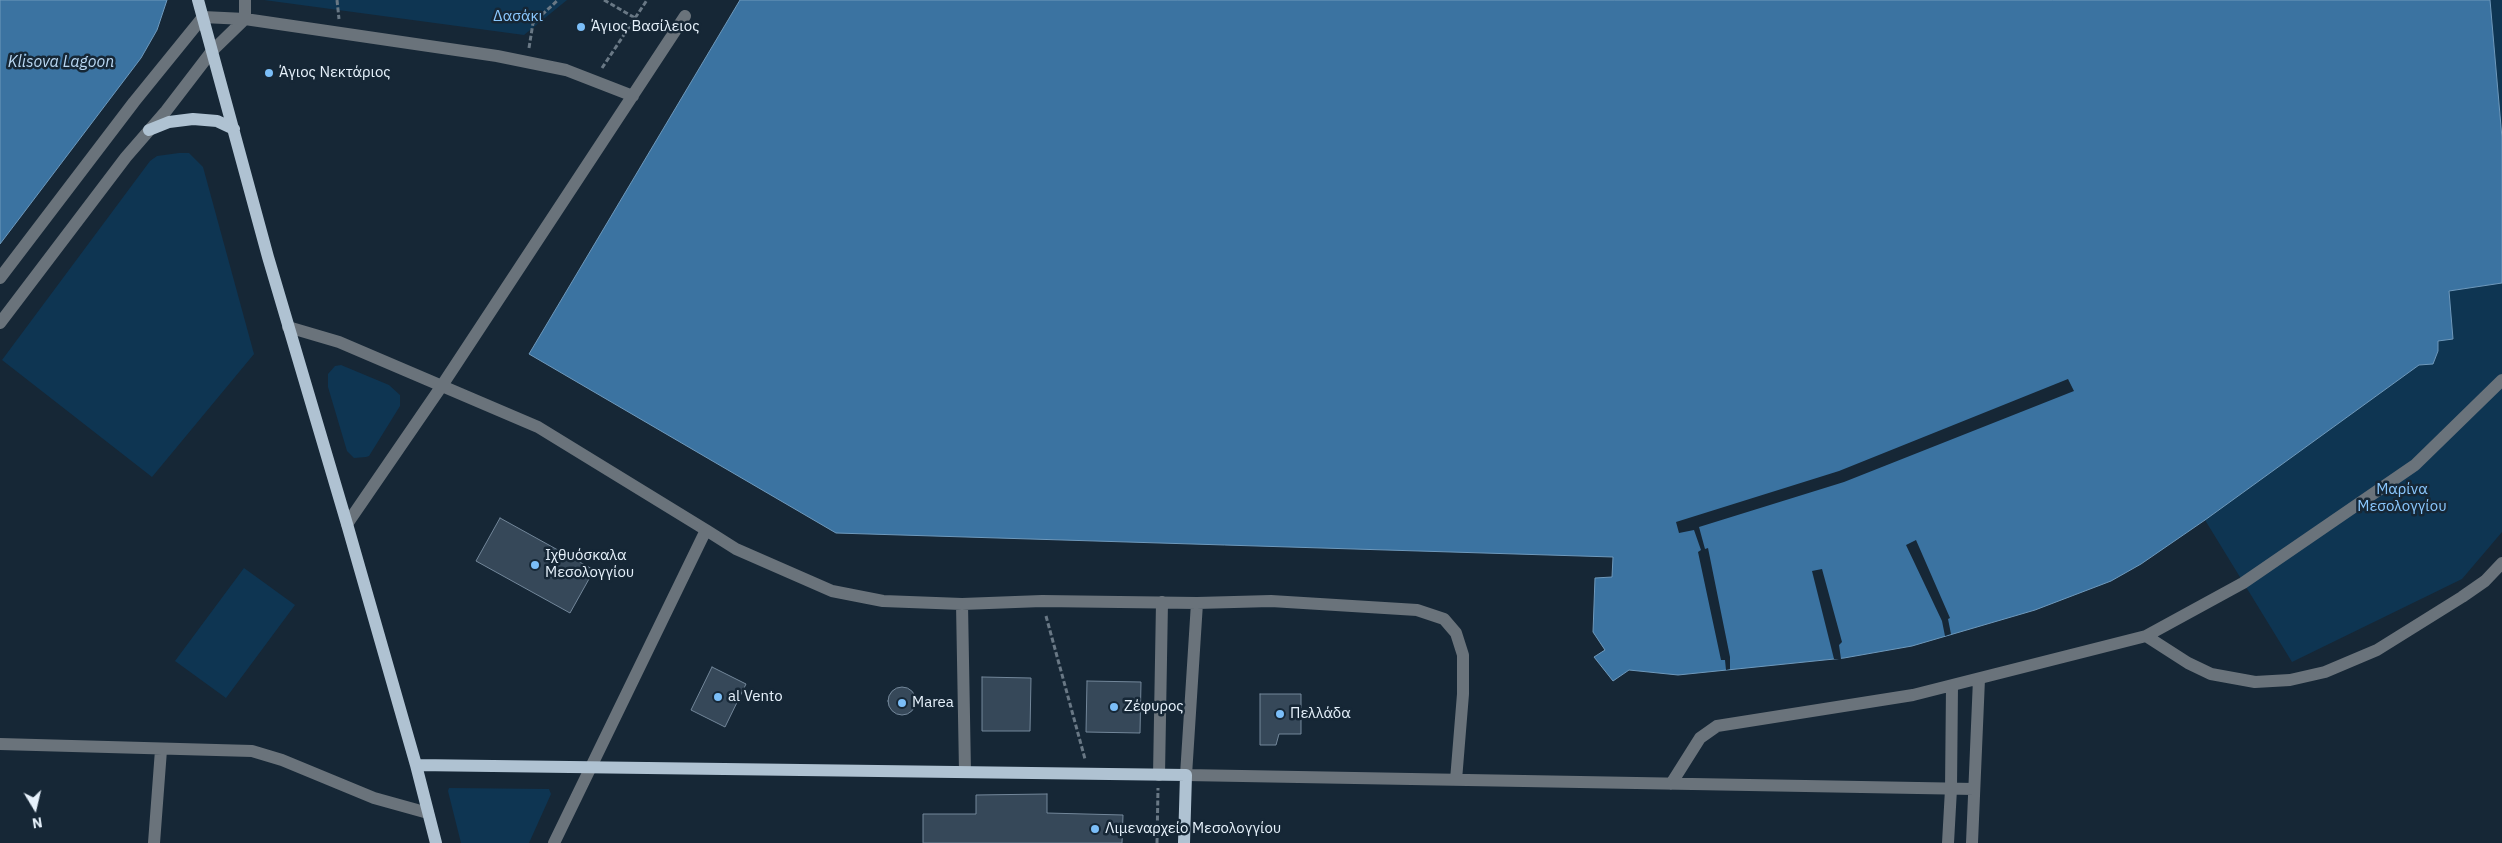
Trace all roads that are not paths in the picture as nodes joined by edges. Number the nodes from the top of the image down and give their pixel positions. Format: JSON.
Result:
{"nodes":[{"id":1,"x":198,"y":0,"type":"edge"},
{"id":2,"x":245,"y":0,"type":"edge"},
{"id":3,"x":685,"y":16,"type":"dead end"},
{"id":4,"x":203,"y":17,"type":"junction"},
{"id":5,"x":245,"y":20,"type":"junction"},
{"id":6,"x":212,"y":51,"type":"junction"},
{"id":7,"x":633,"y":96,"type":"junction"},
{"id":8,"x":234,"y":129,"type":"junction"},
{"id":9,"x":149,"y":130,"type":"junction"},
{"id":10,"x":0,"y":278,"type":"edge"},
{"id":11,"x":0,"y":323,"type":"edge"},
{"id":12,"x":288,"y":327,"type":"junction"},
{"id":13,"x":2502,"y":380,"type":"edge"},
{"id":14,"x":441,"y":387,"type":"junction"},
{"id":15,"x":347,"y":524,"type":"junction"},
{"id":16,"x":706,"y":530,"type":"junction"},
{"id":17,"x":2502,"y":563,"type":"edge"},
{"id":18,"x":1162,"y":602,"type":"junction"},
{"id":19,"x":1197,"y":603,"type":"junction"},
{"id":20,"x":962,"y":604,"type":"junction"},
{"id":21,"x":2146,"y":636,"type":"junction"},
{"id":22,"x":1980,"y":679,"type":"junction"},
{"id":23,"x":1952,"y":686,"type":"junction"},
{"id":24,"x":0,"y":744,"type":"edge"},
{"id":25,"x":161,"y":750,"type":"junction"},
{"id":26,"x":416,"y":765,"type":"junction"},
{"id":27,"x":591,"y":766,"type":"junction"},
{"id":28,"x":964,"y":772,"type":"junction"},
{"id":29,"x":1158,"y":775,"type":"junction"},
{"id":30,"x":1186,"y":775,"type":"junction"},
{"id":31,"x":1456,"y":780,"type":"junction"},
{"id":32,"x":1671,"y":784,"type":"junction"},
{"id":33,"x":1974,"y":788,"type":"junction"},
{"id":34,"x":1951,"y":789,"type":"junction"},
{"id":35,"x":428,"y":813,"type":"junction"},
{"id":36,"x":154,"y":843,"type":"edge"},
{"id":37,"x":436,"y":843,"type":"edge"},
{"id":38,"x":554,"y":843,"type":"edge"},
{"id":39,"x":1184,"y":843,"type":"edge"},
{"id":40,"x":1948,"y":843,"type":"edge"},
{"id":41,"x":1972,"y":843,"type":"edge"}],
"edges":[{"from":1,"to":4,"type":"main road"},
{"from":2,"to":5,"type":"street"},
{"from":3,"to":7,"type":"street"},
{"from":4,"to":5,"type":"street"},
{"from":4,"to":6,"type":"main road"},
{"from":4,"to":10,"type":"street"},
{"from":5,"to":6,"type":"street"},
{"from":5,"to":7,"type":"street"},
{"from":6,"to":8,"type":"main road"},
{"from":6,"to":9,"type":"street"},
{"from":7,"to":14,"type":"street"},
{"from":8,"to":9,"type":"main road"},
{"from":8,"to":12,"type":"main road"},
{"from":9,"to":11,"type":"street"},
{"from":12,"to":14,"type":"street"},
{"from":12,"to":15,"type":"main road"},
{"from":13,"to":21,"type":"street"},
{"from":14,"to":15,"type":"street"},
{"from":14,"to":16,"type":"street"},
{"from":15,"to":26,"type":"main road"},
{"from":16,"to":20,"type":"street"},
{"from":16,"to":27,"type":"street"},
{"from":17,"to":21,"type":"street"},
{"from":18,"to":19,"type":"street"},
{"from":18,"to":20,"type":"street"},
{"from":18,"to":29,"type":"street"},
{"from":19,"to":30,"type":"street"},
{"from":19,"to":31,"type":"street"},
{"from":20,"to":28,"type":"street"},
{"from":21,"to":22,"type":"street"},
{"from":22,"to":23,"type":"street"},
{"from":22,"to":33,"type":"street"},
{"from":23,"to":32,"type":"street"},
{"from":23,"to":34,"type":"street"},
{"from":24,"to":25,"type":"street"},
{"from":25,"to":35,"type":"street"},
{"from":25,"to":36,"type":"street"},
{"from":26,"to":27,"type":"main road"},
{"from":26,"to":35,"type":"main road"},
{"from":27,"to":28,"type":"main road"},
{"from":27,"to":38,"type":"street"},
{"from":28,"to":29,"type":"main road"},
{"from":29,"to":30,"type":"main road"},
{"from":30,"to":31,"type":"street"},
{"from":30,"to":39,"type":"main road"},
{"from":31,"to":32,"type":"street"},
{"from":32,"to":34,"type":"street"},
{"from":33,"to":34,"type":"street"},
{"from":33,"to":41,"type":"street"},
{"from":34,"to":40,"type":"street"},
{"from":35,"to":37,"type":"main road"}]}
